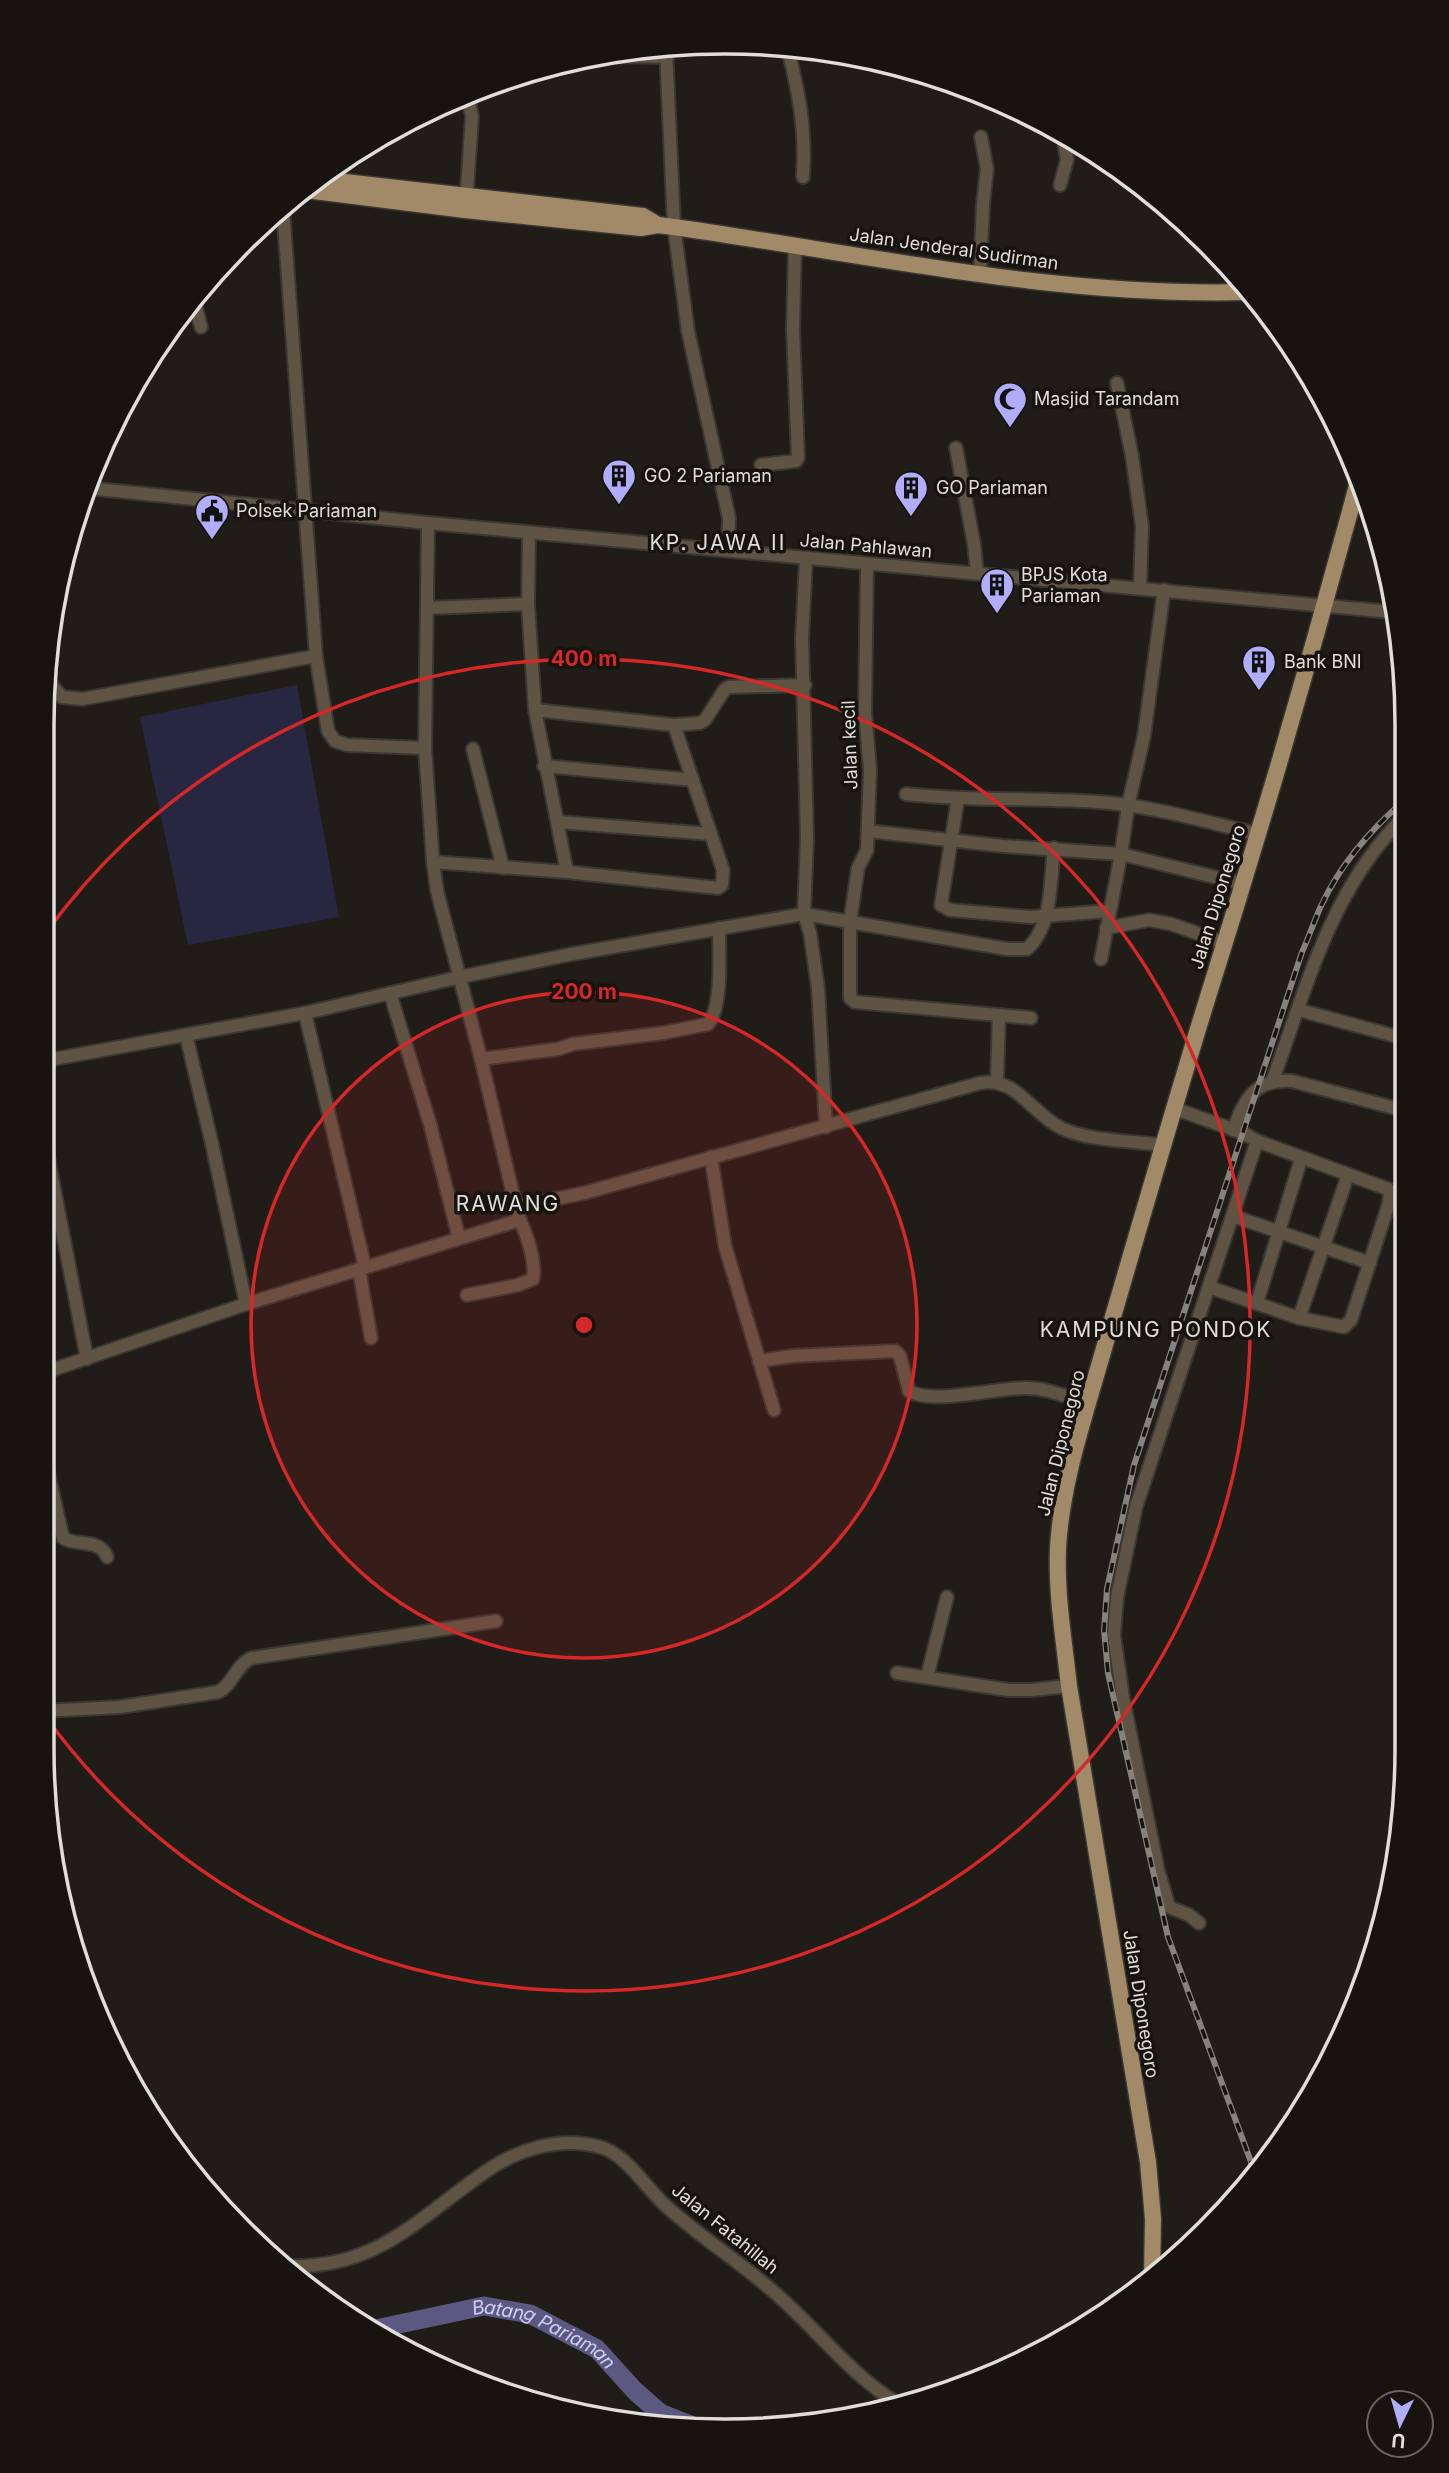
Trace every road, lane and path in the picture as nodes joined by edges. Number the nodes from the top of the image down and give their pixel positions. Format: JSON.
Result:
{"nodes":[{"id":1,"x":666,"y":57,"type":"edge"},
{"id":2,"x":790,"y":58,"type":"edge"},
{"id":3,"x":469,"y":104,"type":"edge"},
{"id":4,"x":981,"y":137,"type":"dead end"},
{"id":5,"x":1065,"y":147,"type":"edge"},
{"id":6,"x":803,"y":177,"type":"dead end"},
{"id":7,"x":332,"y":181,"type":"edge"},
{"id":8,"x":1060,"y":186,"type":"dead end"},
{"id":9,"x":319,"y":191,"type":"edge"},
{"id":10,"x":466,"y":203,"type":"junction"},
{"id":11,"x":284,"y":220,"type":"edge"},
{"id":12,"x":666,"y":226,"type":"junction"},
{"id":13,"x":795,"y":245,"type":"junction"},
{"id":14,"x":980,"y":275,"type":"junction"},
{"id":15,"x":1236,"y":292,"type":"edge"},
{"id":16,"x":197,"y":311,"type":"edge"},
{"id":17,"x":201,"y":327,"type":"dead end"},
{"id":18,"x":1117,"y":383,"type":"dead end"},
{"id":19,"x":956,"y":448,"type":"dead end"},
{"id":20,"x":761,"y":465,"type":"dead end"},
{"id":21,"x":97,"y":489,"type":"edge"},
{"id":22,"x":1354,"y":496,"type":"edge"},
{"id":23,"x":306,"y":510,"type":"junction"},
{"id":24,"x":428,"y":523,"type":"junction"},
{"id":25,"x":529,"y":533,"type":"junction"},
{"id":26,"x":727,"y":550,"type":"junction"},
{"id":27,"x":806,"y":558,"type":"junction"},
{"id":28,"x":867,"y":564,"type":"junction"},
{"id":29,"x":977,"y":573,"type":"junction"},
{"id":30,"x":1140,"y":588,"type":"junction"},
{"id":31,"x":1164,"y":590,"type":"junction"},
{"id":32,"x":528,"y":604,"type":"junction"},
{"id":33,"x":1325,"y":605,"type":"junction"},
{"id":34,"x":428,"y":608,"type":"junction"},
{"id":35,"x":1385,"y":611,"type":"edge"},
{"id":36,"x":316,"y":656,"type":"junction"},
{"id":37,"x":805,"y":685,"type":"junction"},
{"id":38,"x":56,"y":689,"type":"edge"},
{"id":39,"x":535,"y":710,"type":"junction"},
{"id":40,"x":674,"y":725,"type":"junction"},
{"id":41,"x":425,"y":748,"type":"junction"},
{"id":42,"x":473,"y":749,"type":"dead end"},
{"id":43,"x":544,"y":766,"type":"junction"},
{"id":44,"x":693,"y":780,"type":"junction"},
{"id":45,"x":906,"y":793,"type":"dead end"},
{"id":46,"x":958,"y":798,"type":"junction"},
{"id":47,"x":1128,"y":806,"type":"junction"},
{"id":48,"x":558,"y":822,"type":"junction"},
{"id":49,"x":1395,"y":824,"type":"edge"},
{"id":50,"x":868,"y":831,"type":"junction"},
{"id":51,"x":711,"y":834,"type":"junction"},
{"id":52,"x":1258,"y":834,"type":"junction"},
{"id":53,"x":950,"y":841,"type":"junction"},
{"id":54,"x":1054,"y":848,"type":"junction"},
{"id":55,"x":1121,"y":854,"type":"junction"},
{"id":56,"x":433,"y":862,"type":"junction"},
{"id":57,"x":503,"y":868,"type":"junction"},
{"id":58,"x":567,"y":872,"type":"junction"},
{"id":59,"x":1242,"y":884,"type":"junction"},
{"id":60,"x":1109,"y":911,"type":"junction"},
{"id":61,"x":804,"y":914,"type":"junction"},
{"id":62,"x":1046,"y":916,"type":"junction"},
{"id":63,"x":850,"y":922,"type":"junction"},
{"id":64,"x":719,"y":928,"type":"junction"},
{"id":65,"x":1106,"y":928,"type":"junction"},
{"id":66,"x":1225,"y":943,"type":"junction"},
{"id":67,"x":1101,"y":958,"type":"dead end"},
{"id":68,"x":460,"y":977,"type":"junction"},
{"id":69,"x":390,"y":993,"type":"junction"},
{"id":70,"x":1299,"y":1010,"type":"junction"},
{"id":71,"x":305,"y":1013,"type":"junction"},
{"id":72,"x":999,"y":1015,"type":"junction"},
{"id":73,"x":1031,"y":1018,"type":"dead end"},
{"id":74,"x":186,"y":1035,"type":"junction"},
{"id":75,"x":1395,"y":1036,"type":"edge"},
{"id":76,"x":54,"y":1059,"type":"edge"},
{"id":77,"x":481,"y":1059,"type":"junction"},
{"id":78,"x":997,"y":1081,"type":"junction"},
{"id":79,"x":1272,"y":1082,"type":"junction"},
{"id":80,"x":1173,"y":1108,"type":"junction"},
{"id":81,"x":1395,"y":1108,"type":"edge"},
{"id":82,"x":826,"y":1127,"type":"junction"},
{"id":83,"x":1233,"y":1130,"type":"junction"},
{"id":84,"x":1256,"y":1141,"type":"junction"},
{"id":85,"x":1162,"y":1145,"type":"junction"},
{"id":86,"x":711,"y":1157,"type":"junction"},
{"id":87,"x":1301,"y":1158,"type":"junction"},
{"id":88,"x":1348,"y":1175,"type":"junction"},
{"id":89,"x":54,"y":1188,"type":"edge"},
{"id":90,"x":516,"y":1207,"type":"junction"},
{"id":91,"x":1233,"y":1216,"type":"junction"},
{"id":92,"x":520,"y":1220,"type":"junction"},
{"id":93,"x":1279,"y":1232,"type":"junction"},
{"id":94,"x":459,"y":1238,"type":"junction"},
{"id":95,"x":1324,"y":1247,"type":"junction"},
{"id":96,"x":1370,"y":1263,"type":"junction"},
{"id":97,"x":362,"y":1268,"type":"junction"},
{"id":98,"x":1209,"y":1287,"type":"junction"},
{"id":99,"x":467,"y":1295,"type":"dead end"},
{"id":100,"x":1257,"y":1303,"type":"junction"},
{"id":101,"x":246,"y":1304,"type":"junction"},
{"id":102,"x":1299,"y":1318,"type":"junction"},
{"id":103,"x":371,"y":1338,"type":"dead end"},
{"id":104,"x":87,"y":1359,"type":"junction"},
{"id":105,"x":759,"y":1361,"type":"junction"},
{"id":106,"x":54,"y":1370,"type":"edge"},
{"id":107,"x":1089,"y":1403,"type":"junction"},
{"id":108,"x":775,"y":1410,"type":"dead end"},
{"id":109,"x":54,"y":1496,"type":"edge"},
{"id":110,"x":107,"y":1557,"type":"dead end"},
{"id":111,"x":947,"y":1597,"type":"dead end"},
{"id":112,"x":496,"y":1620,"type":"dead end"},
{"id":113,"x":897,"y":1673,"type":"dead end"},
{"id":114,"x":927,"y":1677,"type":"junction"},
{"id":115,"x":1069,"y":1686,"type":"junction"},
{"id":116,"x":54,"y":1710,"type":"edge"},
{"id":117,"x":1199,"y":1923,"type":"dead end"},
{"id":118,"x":1152,"y":2264,"type":"edge"},
{"id":119,"x":300,"y":2266,"type":"edge"},
{"id":120,"x":890,"y":2398,"type":"edge"}],
"edges":[{"from":1,"to":12,"type":"street"},
{"from":2,"to":6,"type":"street"},
{"from":3,"to":10,"type":"street"},
{"from":4,"to":14,"type":"street"},
{"from":5,"to":8,"type":"street"},
{"from":7,"to":10,"type":"main road","name":"Jalan Jenderal Sudirman"},
{"from":9,"to":10,"type":"main road","name":"Jalan Jenderal Sudirman"},
{"from":10,"to":12,"type":"main road","name":"Jalan Jenderal Sudirman"},
{"from":11,"to":23,"type":"street"},
{"from":12,"to":13,"type":"main road","name":"Jalan Jenderal Sudirman"},
{"from":12,"to":26,"type":"street"},
{"from":13,"to":14,"type":"main road","name":"Jalan Jenderal Sudirman"},
{"from":13,"to":20,"type":"street"},
{"from":14,"to":15,"type":"main road","name":"Jalan Jenderal Sudirman"},
{"from":16,"to":17,"type":"street"},
{"from":18,"to":30,"type":"street"},
{"from":19,"to":29,"type":"street"},
{"from":21,"to":23,"type":"street","name":"Jalan Pahlawan"},
{"from":22,"to":33,"type":"main road","name":"Jalan Diponegoro"},
{"from":23,"to":24,"type":"street","name":"Jalan Pahlawan"},
{"from":23,"to":36,"type":"street"},
{"from":24,"to":25,"type":"street","name":"Jalan Pahlawan"},
{"from":24,"to":34,"type":"street"},
{"from":25,"to":26,"type":"street","name":"Jalan Pahlawan"},
{"from":25,"to":32,"type":"street"},
{"from":26,"to":27,"type":"street","name":"Jalan Pahlawan"},
{"from":27,"to":28,"type":"street","name":"Jalan Pahlawan"},
{"from":27,"to":37,"type":"street"},
{"from":28,"to":29,"type":"street","name":"Jalan Pahlawan"},
{"from":28,"to":50,"type":"street","name":"Jalan kecil"},
{"from":29,"to":30,"type":"street","name":"Jalan Pahlawan"},
{"from":30,"to":31,"type":"street","name":"Jalan Pahlawan"},
{"from":31,"to":33,"type":"street","name":"Jalan Pahlawan"},
{"from":31,"to":47,"type":"street"},
{"from":32,"to":34,"type":"street"},
{"from":32,"to":39,"type":"street"},
{"from":33,"to":35,"type":"street","name":"Jalan Pahlawan"},
{"from":33,"to":52,"type":"main road","name":"Jalan Diponegoro"},
{"from":34,"to":41,"type":"street"},
{"from":36,"to":38,"type":"street"},
{"from":36,"to":41,"type":"street"},
{"from":37,"to":40,"type":"street"},
{"from":37,"to":61,"type":"street"},
{"from":39,"to":40,"type":"street"},
{"from":39,"to":43,"type":"street"},
{"from":40,"to":44,"type":"street"},
{"from":41,"to":56,"type":"street"},
{"from":42,"to":57,"type":"street"},
{"from":43,"to":44,"type":"street"},
{"from":43,"to":48,"type":"street"},
{"from":44,"to":51,"type":"street"},
{"from":45,"to":46,"type":"street"},
{"from":46,"to":47,"type":"street"},
{"from":46,"to":53,"type":"street"},
{"from":47,"to":52,"type":"street"},
{"from":47,"to":55,"type":"street"},
{"from":48,"to":51,"type":"street"},
{"from":48,"to":58,"type":"street"},
{"from":49,"to":70,"type":"street"},
{"from":50,"to":53,"type":"street"},
{"from":50,"to":63,"type":"street","name":"Jalan kecil"},
{"from":51,"to":58,"type":"street"},
{"from":52,"to":59,"type":"main road","name":"Jalan Diponegoro"},
{"from":53,"to":54,"type":"street"},
{"from":53,"to":62,"type":"street"},
{"from":54,"to":55,"type":"street"},
{"from":54,"to":62,"type":"street"},
{"from":55,"to":59,"type":"street"},
{"from":55,"to":60,"type":"street"},
{"from":56,"to":57,"type":"street"},
{"from":56,"to":68,"type":"street"},
{"from":57,"to":58,"type":"street"},
{"from":59,"to":66,"type":"main road","name":"Jalan Diponegoro"},
{"from":60,"to":62,"type":"street"},
{"from":60,"to":65,"type":"street"},
{"from":61,"to":63,"type":"street"},
{"from":61,"to":64,"type":"street"},
{"from":61,"to":82,"type":"street"},
{"from":62,"to":63,"type":"street"},
{"from":63,"to":72,"type":"street","name":"Jalan kecil"},
{"from":64,"to":68,"type":"street"},
{"from":64,"to":77,"type":"street"},
{"from":65,"to":66,"type":"street"},
{"from":65,"to":67,"type":"street"},
{"from":66,"to":80,"type":"main road","name":"Jalan Diponegoro"},
{"from":68,"to":69,"type":"street"},
{"from":68,"to":77,"type":"street"},
{"from":69,"to":71,"type":"street"},
{"from":69,"to":94,"type":"street"},
{"from":70,"to":75,"type":"street"},
{"from":70,"to":79,"type":"street"},
{"from":71,"to":74,"type":"street"},
{"from":71,"to":97,"type":"street"},
{"from":72,"to":73,"type":"street"},
{"from":72,"to":78,"type":"street"},
{"from":74,"to":76,"type":"street"},
{"from":74,"to":101,"type":"street"},
{"from":77,"to":90,"type":"street"},
{"from":78,"to":82,"type":"street"},
{"from":78,"to":85,"type":"street"},
{"from":79,"to":81,"type":"street"},
{"from":79,"to":83,"type":"street"},
{"from":80,"to":83,"type":"street"},
{"from":80,"to":85,"type":"main road","name":"Jalan Diponegoro"},
{"from":82,"to":86,"type":"street"},
{"from":83,"to":84,"type":"street"},
{"from":84,"to":87,"type":"street"},
{"from":84,"to":91,"type":"street"},
{"from":85,"to":107,"type":"main road","name":"Jalan Diponegoro"},
{"from":86,"to":90,"type":"street"},
{"from":86,"to":105,"type":"street"},
{"from":87,"to":88,"type":"street"},
{"from":87,"to":93,"type":"street"},
{"from":88,"to":95,"type":"street"},
{"from":88,"to":96,"type":"street"},
{"from":89,"to":104,"type":"street"},
{"from":90,"to":92,"type":"street"},
{"from":91,"to":93,"type":"street"},
{"from":91,"to":98,"type":"street"},
{"from":92,"to":94,"type":"street"},
{"from":92,"to":99,"type":"street"},
{"from":93,"to":95,"type":"street"},
{"from":93,"to":100,"type":"street"},
{"from":94,"to":97,"type":"street"},
{"from":95,"to":96,"type":"street"},
{"from":95,"to":102,"type":"street"},
{"from":96,"to":102,"type":"street"},
{"from":97,"to":101,"type":"street"},
{"from":97,"to":103,"type":"street"},
{"from":98,"to":100,"type":"street"},
{"from":98,"to":117,"type":"street"},
{"from":100,"to":102,"type":"street"},
{"from":101,"to":104,"type":"street"},
{"from":104,"to":106,"type":"street"},
{"from":105,"to":107,"type":"street"},
{"from":105,"to":108,"type":"street"},
{"from":107,"to":115,"type":"main road","name":"Jalan Diponegoro"},
{"from":109,"to":110,"type":"street"},
{"from":111,"to":114,"type":"street"},
{"from":112,"to":116,"type":"street"},
{"from":113,"to":114,"type":"street"},
{"from":114,"to":115,"type":"street"},
{"from":115,"to":118,"type":"main road","name":"Jalan Diponegoro"},
{"from":119,"to":120,"type":"street","name":"Jalan Fatahillah"}]}
